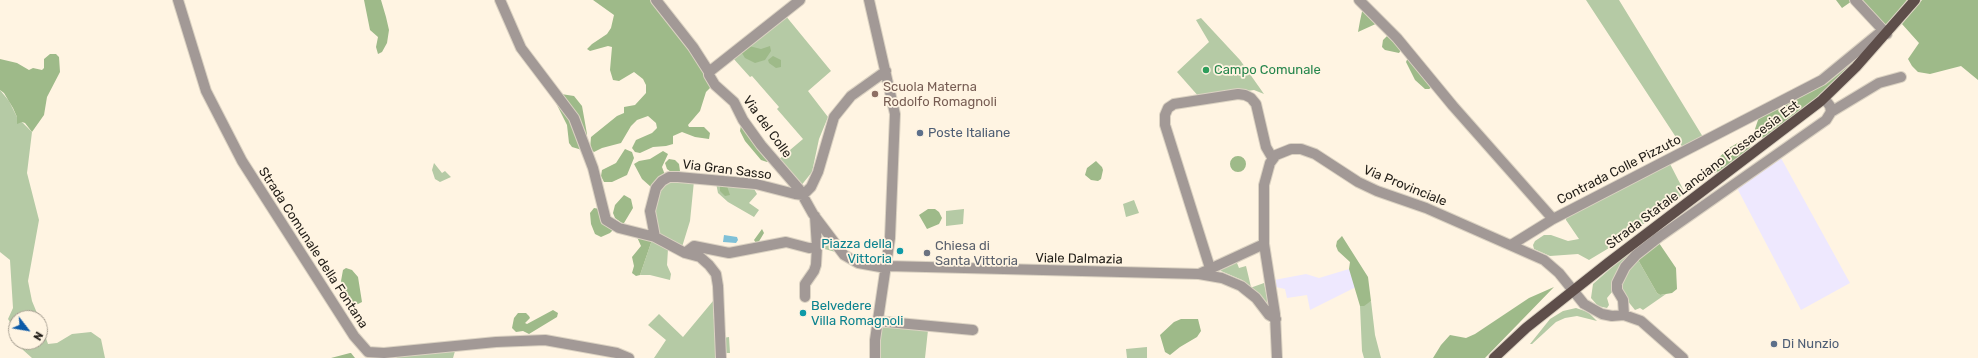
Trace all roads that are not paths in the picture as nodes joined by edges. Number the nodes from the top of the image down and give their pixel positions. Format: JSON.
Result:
{"nodes":[{"id":1,"x":178,"y":0,"type":"edge"},
{"id":2,"x":500,"y":0,"type":"edge"},
{"id":3,"x":656,"y":0,"type":"edge"},
{"id":4,"x":800,"y":0,"type":"edge"},
{"id":5,"x":869,"y":0,"type":"edge"},
{"id":6,"x":1359,"y":0,"type":"edge"},
{"id":7,"x":1855,"y":0,"type":"edge"},
{"id":8,"x":1913,"y":2,"type":"edge"},
{"id":9,"x":1885,"y":32,"type":"junction"},
{"id":10,"x":886,"y":71,"type":"junction"},
{"id":11,"x":708,"y":72,"type":"junction"},
{"id":12,"x":1901,"y":77,"type":"dead end"},
{"id":13,"x":1824,"y":98,"type":"junction"},
{"id":14,"x":1830,"y":112,"type":"junction"},
{"id":15,"x":1273,"y":159,"type":"junction"},
{"id":16,"x":803,"y":195,"type":"junction"},
{"id":17,"x":815,"y":216,"type":"junction"},
{"id":18,"x":1553,"y":219,"type":"junction"},
{"id":19,"x":655,"y":237,"type":"junction"},
{"id":20,"x":1264,"y":244,"type":"junction"},
{"id":21,"x":1511,"y":245,"type":"junction"},
{"id":22,"x":817,"y":248,"type":"junction"},
{"id":23,"x":685,"y":253,"type":"junction"},
{"id":24,"x":886,"y":267,"type":"junction"},
{"id":25,"x":1210,"y":268,"type":"junction"},
{"id":26,"x":1199,"y":274,"type":"junction"},
{"id":27,"x":1574,"y":292,"type":"junction"},
{"id":28,"x":805,"y":297,"type":"dead end"},
{"id":29,"x":1624,"y":315,"type":"junction"},
{"id":30,"x":1276,"y":319,"type":"junction"},
{"id":31,"x":877,"y":322,"type":"junction"},
{"id":32,"x":973,"y":330,"type":"dead end"},
{"id":33,"x":629,"y":358,"type":"edge"},
{"id":34,"x":721,"y":358,"type":"edge"},
{"id":35,"x":875,"y":358,"type":"edge"},
{"id":36,"x":1277,"y":358,"type":"edge"},
{"id":37,"x":1494,"y":358,"type":"edge"},
{"id":38,"x":1683,"y":358,"type":"edge"}],
"edges":[{"from":1,"to":33,"type":"street","name":"Strada Comunale della Fontana"},
{"from":2,"to":19,"type":"street"},
{"from":3,"to":11,"type":"street","name":"Via del Colle"},
{"from":4,"to":11,"type":"street"},
{"from":5,"to":10,"type":"street"},
{"from":6,"to":18,"type":"street","name":"Contrada Colle Pizzuto"},
{"from":7,"to":9,"type":"street"},
{"from":8,"to":9,"type":"main road","name":"Strada Statale Lanciano Fossacesia Est"},
{"from":9,"to":13,"type":"main road","name":"Strada Statale Lanciano Fossacesia Est"},
{"from":9,"to":18,"type":"street","name":"Contrada Colle Pizzuto"},
{"from":10,"to":16,"type":"street"},
{"from":10,"to":24,"type":"street"},
{"from":11,"to":16,"type":"street","name":"Via del Colle"},
{"from":12,"to":14,"type":"street"},
{"from":13,"to":14,"type":"street"},
{"from":13,"to":27,"type":"main road","name":"Strada Statale Lanciano Fossacesia Est"},
{"from":14,"to":29,"type":"street"},
{"from":15,"to":20,"type":"street"},
{"from":15,"to":21,"type":"street","name":"Via Provinciale"},
{"from":15,"to":25,"type":"street"},
{"from":16,"to":17,"type":"street","name":"Via del Colle"},
{"from":16,"to":19,"type":"street","name":"Via Gran Sasso"},
{"from":17,"to":22,"type":"street"},
{"from":17,"to":24,"type":"street","name":"Viale Dalmazia"},
{"from":18,"to":21,"type":"street"},
{"from":19,"to":23,"type":"street"},
{"from":20,"to":25,"type":"street"},
{"from":20,"to":30,"type":"street"},
{"from":21,"to":27,"type":"street","name":"Via Provinciale"},
{"from":22,"to":23,"type":"street"},
{"from":22,"to":28,"type":"street"},
{"from":23,"to":34,"type":"street"},
{"from":24,"to":26,"type":"street","name":"Viale Dalmazia"},
{"from":24,"to":31,"type":"street"},
{"from":25,"to":26,"type":"street"},
{"from":26,"to":30,"type":"street","name":"Viale Dalmazia"},
{"from":27,"to":29,"type":"street","name":"Via Provinciale"},
{"from":27,"to":37,"type":"main road","name":"Strada Statale Lanciano Fossacesia Est"},
{"from":29,"to":38,"type":"street"},
{"from":30,"to":36,"type":"street"},
{"from":31,"to":32,"type":"street"},
{"from":31,"to":35,"type":"street"}]}
